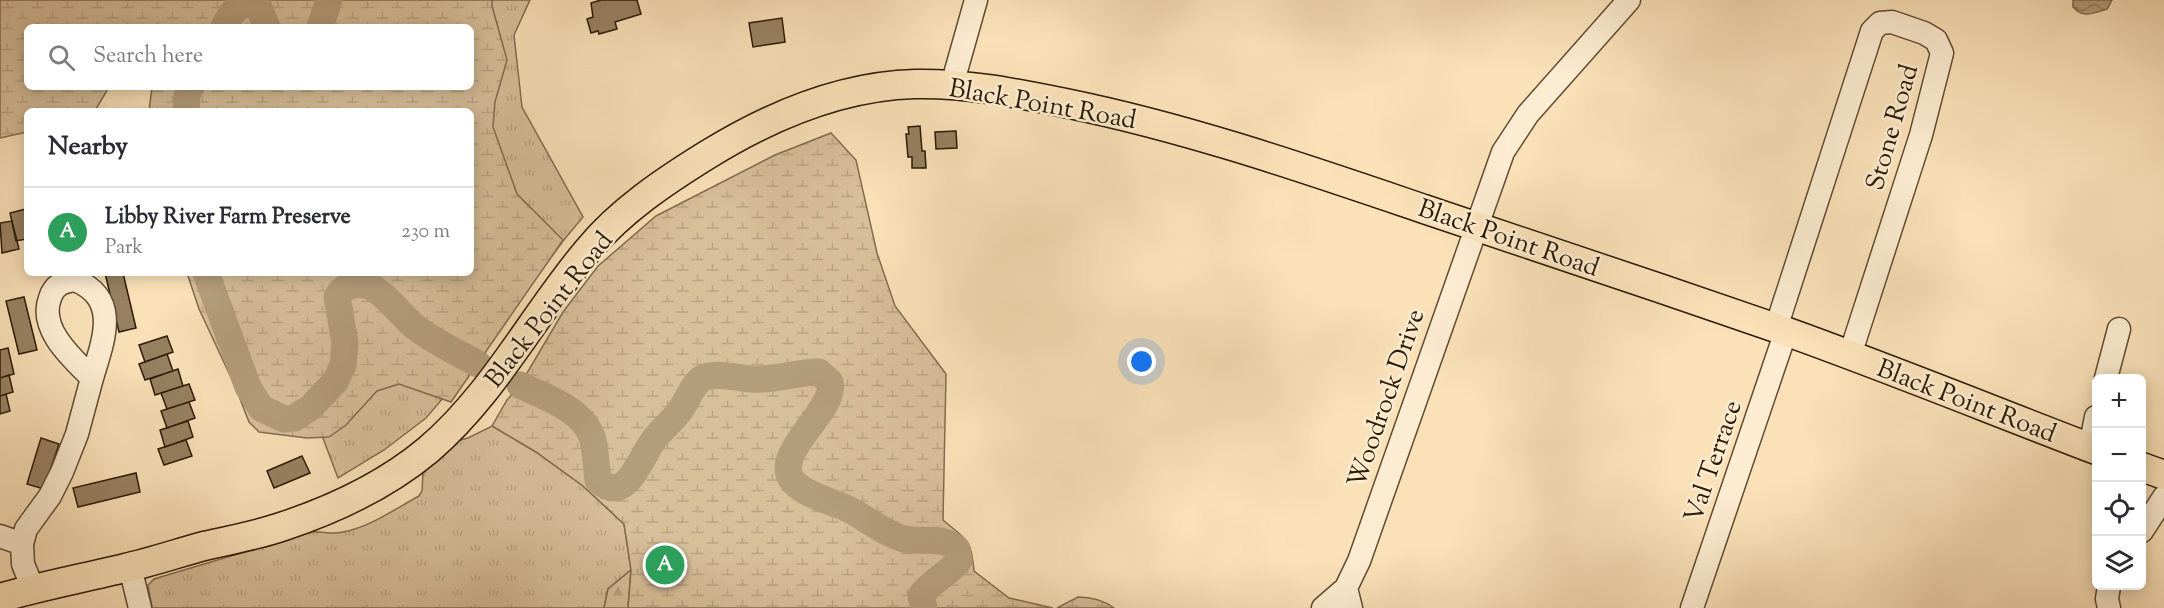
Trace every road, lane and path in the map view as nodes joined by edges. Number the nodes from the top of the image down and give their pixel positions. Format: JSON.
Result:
{"nodes":[{"id":1,"x":976,"y":0,"type":"edge"},
{"id":2,"x":1629,"y":0,"type":"edge"},
{"id":3,"x":952,"y":85,"type":"junction"},
{"id":4,"x":1477,"y":227,"type":"junction"},
{"id":5,"x":2119,"y":328,"type":"dead end"},
{"id":6,"x":1781,"y":330,"type":"junction"},
{"id":7,"x":1850,"y":356,"type":"junction"},
{"id":8,"x":2107,"y":374,"type":"edge"},
{"id":9,"x":92,"y":378,"type":"dead end"},
{"id":10,"x":2092,"y":448,"type":"edge"},
{"id":11,"x":2146,"y":468,"type":"edge"},
{"id":12,"x":2164,"y":475,"type":"edge"},
{"id":13,"x":2164,"y":497,"type":"edge"},
{"id":14,"x":2146,"y":525,"type":"edge"},
{"id":15,"x":0,"y":536,"type":"edge"},
{"id":16,"x":22,"y":544,"type":"junction"},
{"id":17,"x":130,"y":567,"type":"junction"},
{"id":18,"x":33,"y":589,"type":"junction"},
{"id":19,"x":2108,"y":590,"type":"edge"},
{"id":20,"x":0,"y":598,"type":"edge"},
{"id":21,"x":1349,"y":598,"type":"edge"},
{"id":22,"x":140,"y":608,"type":"edge"},
{"id":23,"x":1323,"y":608,"type":"edge"},
{"id":24,"x":1692,"y":608,"type":"edge"},
{"id":25,"x":2109,"y":608,"type":"edge"}],
"edges":[{"from":1,"to":3,"type":"street"},
{"from":2,"to":4,"type":"street","name":"Woodrock Drive"},
{"from":3,"to":4,"type":"main road","name":"Black Point Road"},
{"from":3,"to":17,"type":"main road","name":"Black Point Road"},
{"from":4,"to":6,"type":"main road","name":"Black Point Road"},
{"from":4,"to":21,"type":"street","name":"Woodrock Drive"},
{"from":5,"to":8,"type":"street"},
{"from":6,"to":7,"type":"main road","name":"Black Point Road"},
{"from":6,"to":7,"type":"street","name":"Stone Road"},
{"from":6,"to":24,"type":"street","name":"Val Terrace"},
{"from":7,"to":10,"type":"main road","name":"Black Point Road"},
{"from":9,"to":16,"type":"street"},
{"from":11,"to":12,"type":"main road"},
{"from":13,"to":14,"type":"street"},
{"from":15,"to":16,"type":"street"},
{"from":16,"to":18,"type":"street"},
{"from":17,"to":18,"type":"main road","name":"Black Point Road"},
{"from":17,"to":22,"type":"street"},
{"from":18,"to":20,"type":"main road","name":"Black Point Road"},
{"from":19,"to":25,"type":"street"},
{"from":21,"to":23,"type":"street","name":"Woodrock Drive"}]}
